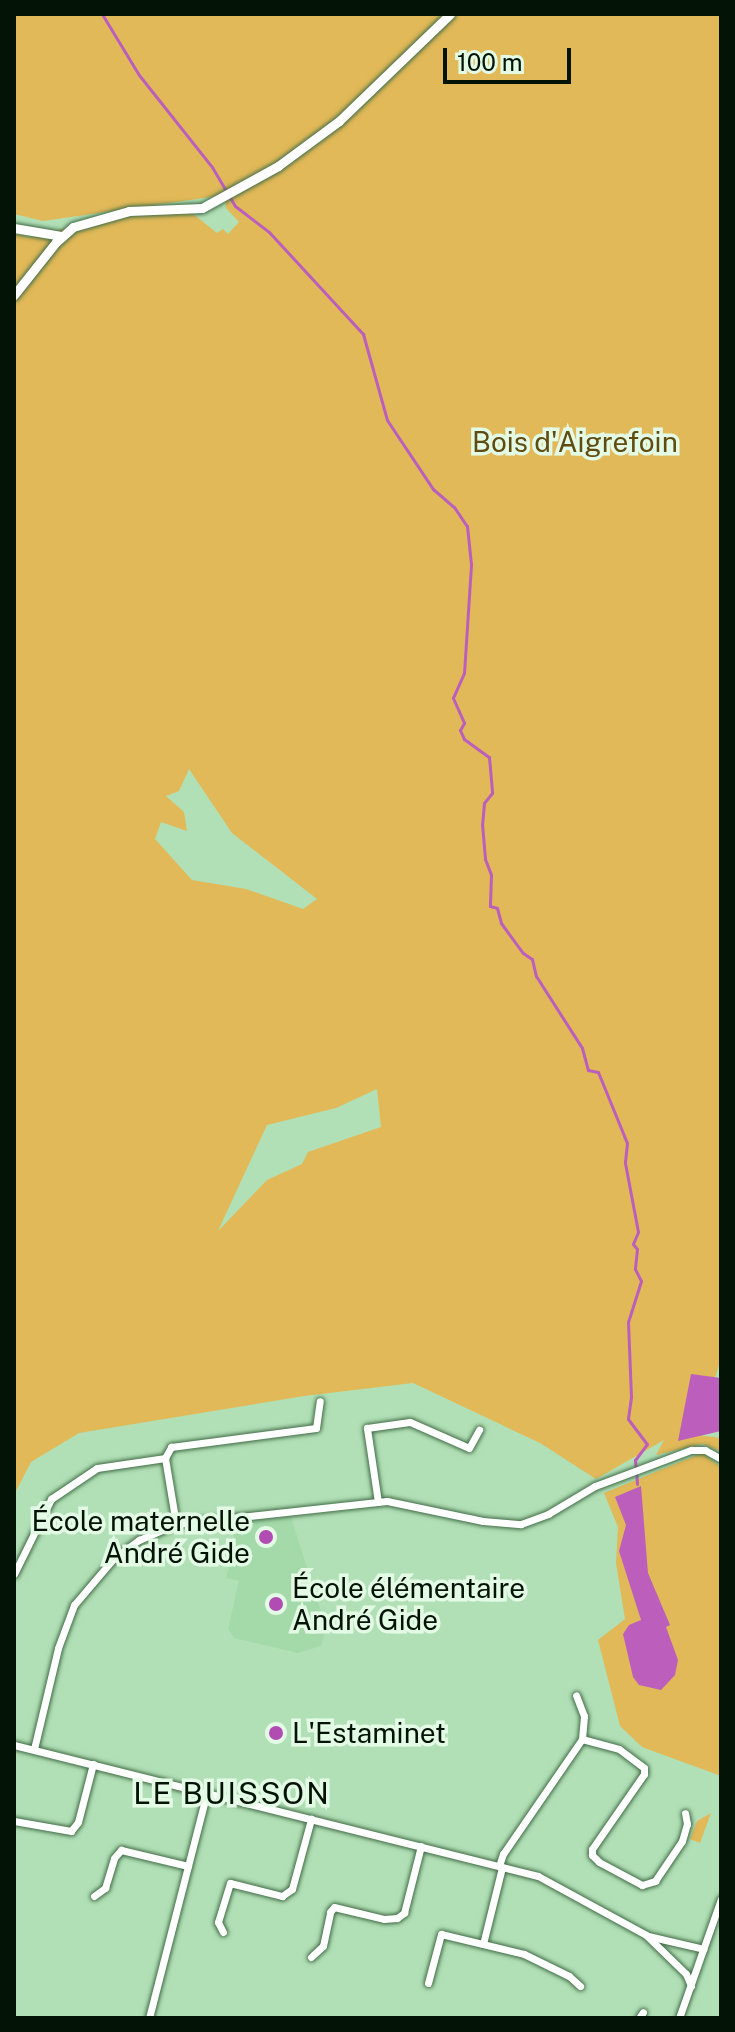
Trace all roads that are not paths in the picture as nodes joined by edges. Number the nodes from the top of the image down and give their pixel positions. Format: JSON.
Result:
{"nodes":[{"id":1,"x":450,"y":14,"type":"edge"},
{"id":2,"x":14,"y":228,"type":"edge"},
{"id":3,"x":62,"y":236,"type":"junction"},
{"id":4,"x":14,"y":295,"type":"edge"},
{"id":5,"x":320,"y":1401,"type":"dead end"},
{"id":6,"x":479,"y":1430,"type":"dead end"},
{"id":7,"x":165,"y":1458,"type":"junction"},
{"id":8,"x":721,"y":1459,"type":"edge"},
{"id":9,"x":378,"y":1502,"type":"junction"},
{"id":10,"x":176,"y":1524,"type":"junction"},
{"id":11,"x":14,"y":1574,"type":"edge"},
{"id":12,"x":576,"y":1695,"type":"dead end"},
{"id":13,"x":582,"y":1739,"type":"junction"},
{"id":14,"x":14,"y":1745,"type":"edge"},
{"id":15,"x":34,"y":1749,"type":"junction"},
{"id":16,"x":93,"y":1764,"type":"junction"},
{"id":17,"x":207,"y":1792,"type":"junction"},
{"id":18,"x":685,"y":1813,"type":"dead end"},
{"id":19,"x":311,"y":1819,"type":"junction"},
{"id":20,"x":14,"y":1821,"type":"edge"},
{"id":21,"x":421,"y":1846,"type":"junction"},
{"id":22,"x":188,"y":1866,"type":"junction"},
{"id":23,"x":501,"y":1866,"type":"junction"},
{"id":24,"x":94,"y":1896,"type":"dead end"},
{"id":25,"x":721,"y":1899,"type":"edge"},
{"id":26,"x":223,"y":1932,"type":"dead end"},
{"id":27,"x":646,"y":1935,"type":"junction"},
{"id":28,"x":483,"y":1944,"type":"junction"},
{"id":29,"x":704,"y":1949,"type":"junction"},
{"id":30,"x":311,"y":1957,"type":"dead end"},
{"id":31,"x":428,"y":1983,"type":"dead end"},
{"id":32,"x":580,"y":1986,"type":"dead end"},
{"id":33,"x":691,"y":1986,"type":"junction"},
{"id":34,"x":149,"y":2018,"type":"edge"},
{"id":35,"x":679,"y":2018,"type":"edge"}],
"edges":[{"from":1,"to":3,"type":"street"},
{"from":2,"to":3,"type":"street"},
{"from":3,"to":4,"type":"street"},
{"from":5,"to":7,"type":"street"},
{"from":6,"to":9,"type":"street"},
{"from":7,"to":10,"type":"street"},
{"from":7,"to":11,"type":"street"},
{"from":8,"to":9,"type":"street"},
{"from":9,"to":10,"type":"street"},
{"from":10,"to":15,"type":"street"},
{"from":12,"to":13,"type":"street"},
{"from":13,"to":18,"type":"street"},
{"from":13,"to":23,"type":"street"},
{"from":14,"to":15,"type":"street"},
{"from":15,"to":16,"type":"street"},
{"from":16,"to":17,"type":"street"},
{"from":16,"to":20,"type":"street"},
{"from":17,"to":19,"type":"street"},
{"from":17,"to":22,"type":"street"},
{"from":19,"to":21,"type":"street"},
{"from":19,"to":26,"type":"street"},
{"from":21,"to":23,"type":"street"},
{"from":21,"to":30,"type":"street"},
{"from":22,"to":24,"type":"street"},
{"from":22,"to":34,"type":"street"},
{"from":23,"to":27,"type":"street"},
{"from":23,"to":28,"type":"street"},
{"from":25,"to":29,"type":"street"},
{"from":27,"to":29,"type":"street"},
{"from":27,"to":33,"type":"street"},
{"from":28,"to":31,"type":"street"},
{"from":28,"to":32,"type":"street"},
{"from":29,"to":33,"type":"street"},
{"from":33,"to":35,"type":"street"}]}
